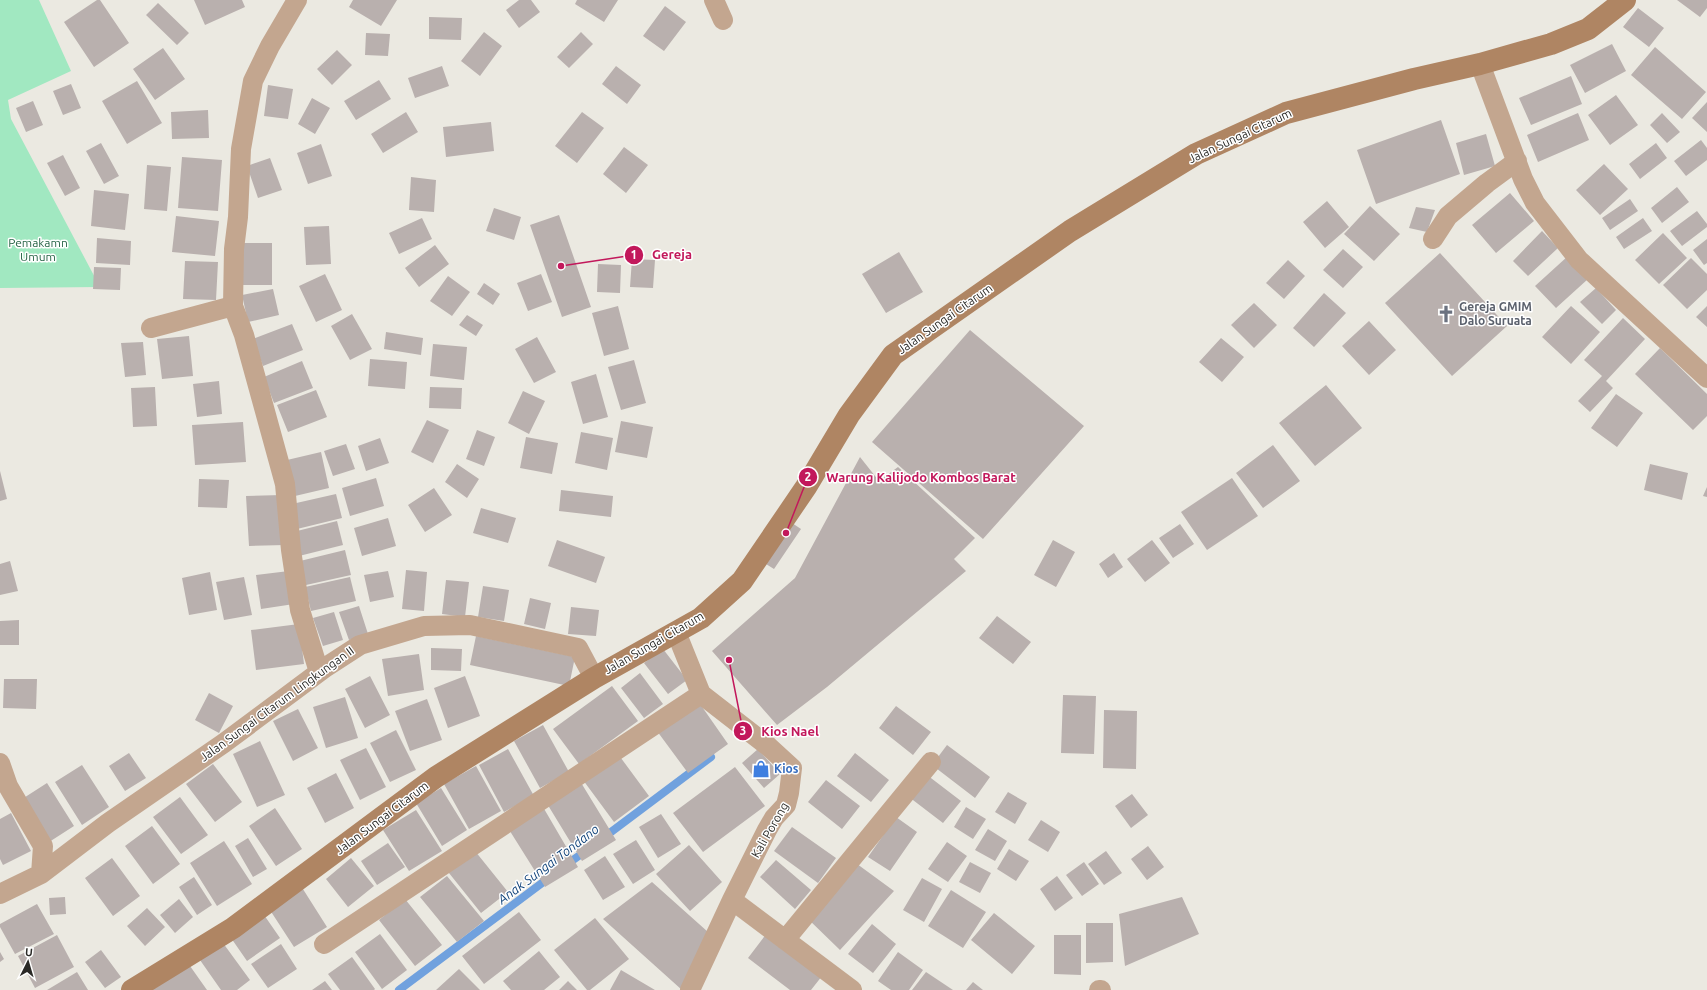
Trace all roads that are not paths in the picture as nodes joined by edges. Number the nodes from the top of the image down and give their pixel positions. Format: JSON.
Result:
{"nodes":[{"id":1,"x":297,"y":0,"type":"edge"},
{"id":2,"x":714,"y":0,"type":"edge"},
{"id":3,"x":1625,"y":0,"type":"edge"},
{"id":4,"x":723,"y":20,"type":"dead end"},
{"id":5,"x":1480,"y":64,"type":"junction"},
{"id":6,"x":1517,"y":161,"type":"junction"},
{"id":7,"x":1433,"y":239,"type":"dead end"},
{"id":8,"x":233,"y":306,"type":"junction"},
{"id":9,"x":151,"y":328,"type":"dead end"},
{"id":10,"x":1707,"y":378,"type":"edge"},
{"id":11,"x":676,"y":632,"type":"junction"},
{"id":12,"x":319,"y":672,"type":"junction"},
{"id":13,"x":594,"y":678,"type":"junction"},
{"id":14,"x":701,"y":694,"type":"junction"},
{"id":15,"x":931,"y":762,"type":"dead end"},
{"id":16,"x":0,"y":763,"type":"edge"},
{"id":17,"x":40,"y":874,"type":"junction"},
{"id":18,"x":0,"y":894,"type":"edge"},
{"id":19,"x":732,"y":900,"type":"junction"},
{"id":20,"x":785,"y":940,"type":"junction"},
{"id":21,"x":324,"y":944,"type":"dead end"},
{"id":22,"x":132,"y":990,"type":"edge"},
{"id":23,"x":690,"y":990,"type":"edge"},
{"id":24,"x":852,"y":990,"type":"edge"}],
"edges":[{"from":1,"to":8,"type":"street"},
{"from":2,"to":4,"type":"street"},
{"from":3,"to":5,"type":"street","name":"Jalan Sungai Citarum"},
{"from":5,"to":6,"type":"street"},
{"from":5,"to":11,"type":"street","name":"Jalan Sungai Citarum"},
{"from":6,"to":7,"type":"street"},
{"from":6,"to":10,"type":"street"},
{"from":8,"to":9,"type":"street"},
{"from":8,"to":12,"type":"street"},
{"from":11,"to":13,"type":"street","name":"Jalan Sungai Citarum"},
{"from":11,"to":14,"type":"street"},
{"from":12,"to":13,"type":"street","name":"Jalan Sungai Citarum Lingkungan II"},
{"from":12,"to":17,"type":"street","name":"Jalan Sungai Citarum Lingkungan II"},
{"from":13,"to":22,"type":"street","name":"Jalan Sungai Citarum"},
{"from":14,"to":19,"type":"street","name":"Kali Porong"},
{"from":14,"to":21,"type":"street"},
{"from":15,"to":20,"type":"street"},
{"from":16,"to":17,"type":"street"},
{"from":17,"to":18,"type":"street","name":"Jalan Sungai Citarum Lingkungan II"},
{"from":19,"to":20,"type":"street"},
{"from":19,"to":23,"type":"street","name":"Kali Porong"},
{"from":20,"to":24,"type":"street"}]}
